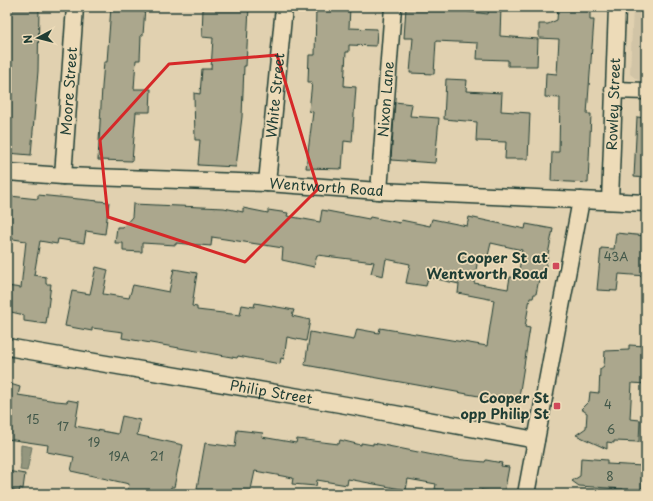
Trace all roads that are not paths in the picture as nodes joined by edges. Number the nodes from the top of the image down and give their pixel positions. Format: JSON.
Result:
{"nodes":[{"id":1,"x":75,"y":7,"type":"edge"},
{"id":2,"x":284,"y":7,"type":"edge"},
{"id":3,"x":393,"y":7,"type":"edge"},
{"id":4,"x":617,"y":7,"type":"edge"},
{"id":5,"x":612,"y":90,"type":"junction"},
{"id":6,"x":646,"y":91,"type":"edge"},
{"id":7,"x":7,"y":172,"type":"edge"},
{"id":8,"x":63,"y":176,"type":"junction"},
{"id":9,"x":267,"y":183,"type":"junction"},
{"id":10,"x":379,"y":191,"type":"junction"},
{"id":11,"x":581,"y":200,"type":"junction"},
{"id":12,"x":610,"y":201,"type":"junction"},
{"id":13,"x":646,"y":203,"type":"edge"},
{"id":14,"x":7,"y":347,"type":"edge"},
{"id":15,"x":536,"y":440,"type":"junction"},
{"id":16,"x":526,"y":494,"type":"edge"}],
"edges":[{"from":1,"to":8,"type":"street","name":"Moore Street"},
{"from":2,"to":9,"type":"street","name":"White Street"},
{"from":3,"to":10,"type":"street","name":"Nixon Lane"},
{"from":4,"to":5,"type":"street","name":"Rowley Street"},
{"from":5,"to":6,"type":"street"},
{"from":5,"to":12,"type":"street","name":"Rowley Street"},
{"from":7,"to":8,"type":"street","name":"Wentworth Road"},
{"from":8,"to":9,"type":"street","name":"Wentworth Road"},
{"from":9,"to":10,"type":"street","name":"Wentworth Road"},
{"from":10,"to":11,"type":"street","name":"Wentworth Road"},
{"from":11,"to":12,"type":"street","name":"Wentworth Road"},
{"from":11,"to":15,"type":"street"},
{"from":12,"to":13,"type":"street","name":"Wentworth Road"},
{"from":14,"to":15,"type":"street","name":"Philip Street"},
{"from":15,"to":16,"type":"street"}]}
